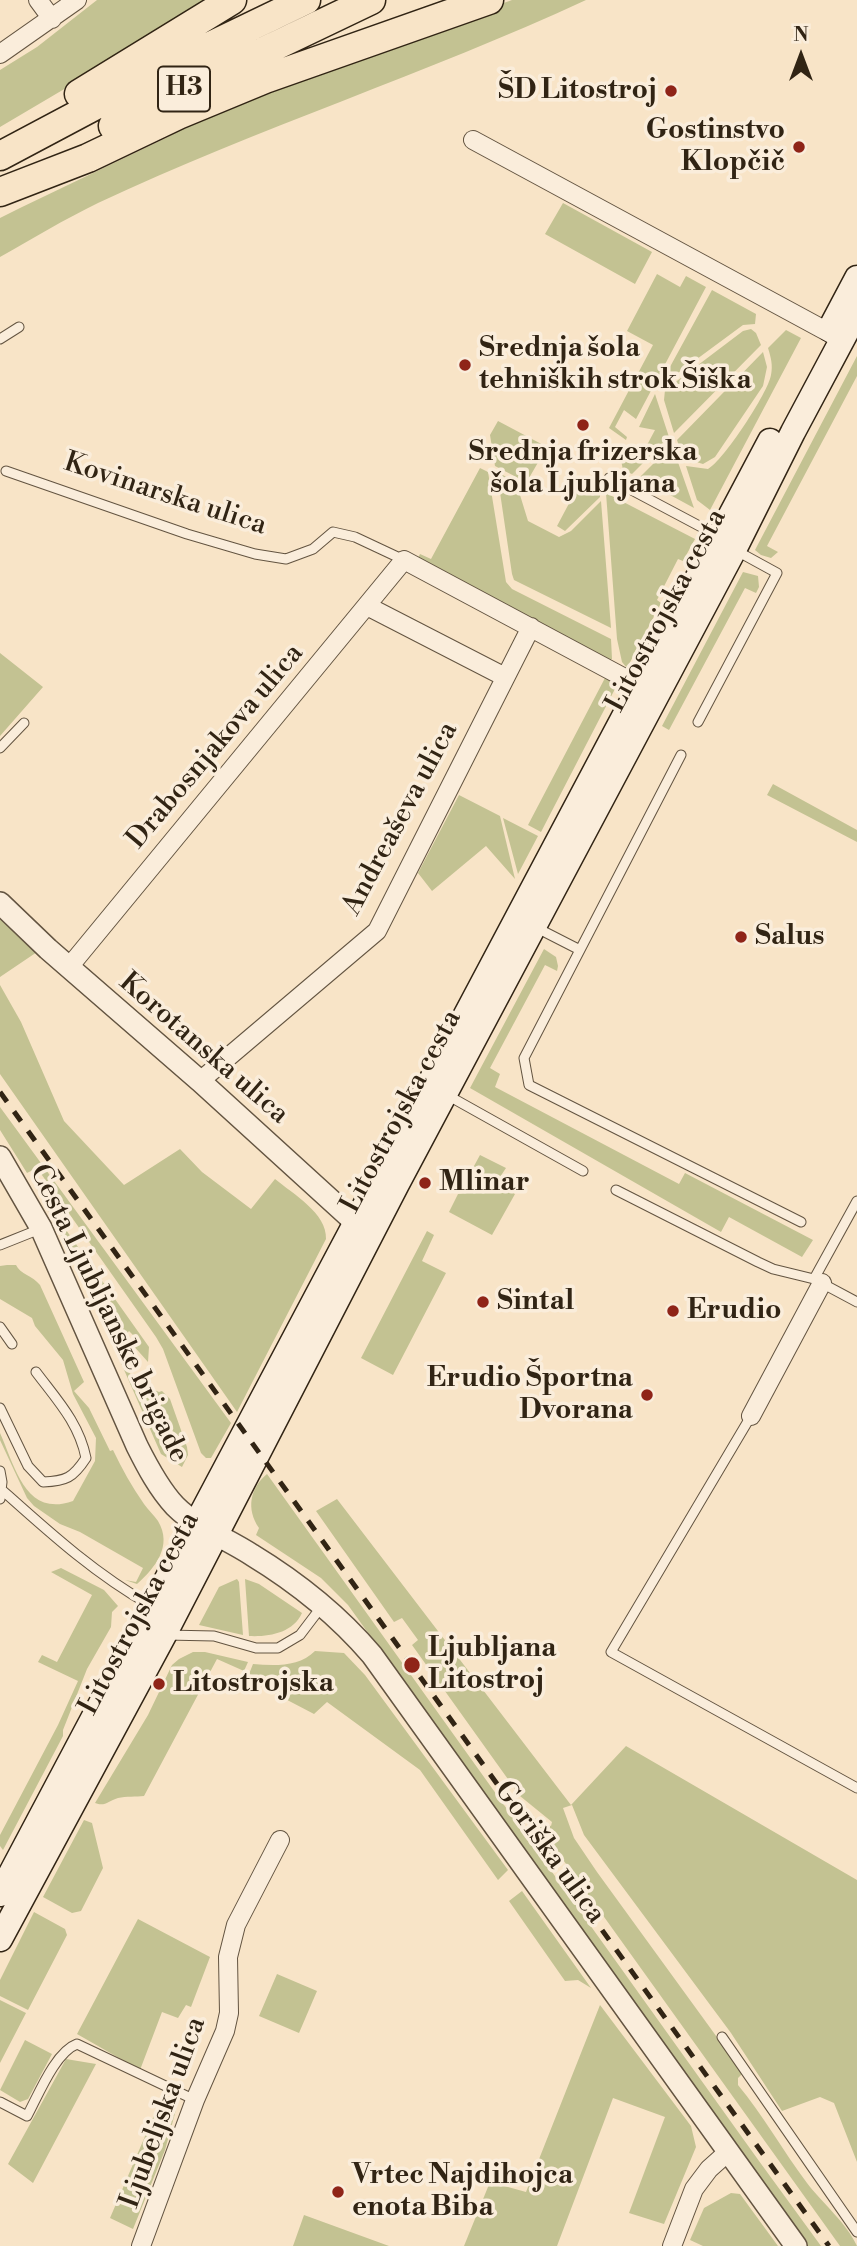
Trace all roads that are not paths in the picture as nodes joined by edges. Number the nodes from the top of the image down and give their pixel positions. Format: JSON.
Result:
{"nodes":[{"id":1,"x":38,"y":0,"type":"edge"},
{"id":2,"x":77,"y":0,"type":"edge"},
{"id":3,"x":232,"y":0,"type":"edge"},
{"id":4,"x":306,"y":0,"type":"edge"},
{"id":5,"x":371,"y":0,"type":"edge"},
{"id":6,"x":489,"y":0,"type":"edge"},
{"id":7,"x":52,"y":19,"type":"junction"},
{"id":8,"x":0,"y":54,"type":"edge"},
{"id":9,"x":473,"y":140,"type":"dead end"},
{"id":10,"x":0,"y":151,"type":"edge"},
{"id":11,"x":0,"y":156,"type":"edge"},
{"id":12,"x":0,"y":190,"type":"edge"},
{"id":13,"x":857,"y":278,"type":"edge"},
{"id":14,"x":857,"y":312,"type":"edge"},
{"id":15,"x":19,"y":327,"type":"dead end"},
{"id":16,"x":835,"y":336,"type":"junction"},
{"id":17,"x":0,"y":339,"type":"edge"},
{"id":18,"x":6,"y":471,"type":"dead end"},
{"id":19,"x":609,"y":478,"type":"dead end"},
{"id":20,"x":726,"y":544,"type":"junction"},
{"id":21,"x":404,"y":560,"type":"junction"},
{"id":22,"x":367,"y":607,"type":"junction"},
{"id":23,"x":531,"y":627,"type":"junction"},
{"id":24,"x":505,"y":677,"type":"junction"},
{"id":25,"x":648,"y":690,"type":"junction"},
{"id":26,"x":698,"y":722,"type":"dead end"},
{"id":27,"x":24,"y":723,"type":"dead end"},
{"id":28,"x":0,"y":748,"type":"edge"},
{"id":29,"x":681,"y":755,"type":"dead end"},
{"id":30,"x":0,"y":903,"type":"edge"},
{"id":31,"x":526,"y":923,"type":"junction"},
{"id":32,"x":580,"y":950,"type":"junction"},
{"id":33,"x":69,"y":967,"type":"junction"},
{"id":34,"x":200,"y":1081,"type":"junction"},
{"id":35,"x":436,"y":1090,"type":"junction"},
{"id":36,"x":0,"y":1157,"type":"edge"},
{"id":37,"x":583,"y":1171,"type":"dead end"},
{"id":38,"x":616,"y":1190,"type":"dead end"},
{"id":39,"x":857,"y":1200,"type":"edge"},
{"id":40,"x":801,"y":1222,"type":"dead end"},
{"id":41,"x":41,"y":1228,"type":"junction"},
{"id":42,"x":363,"y":1229,"type":"junction"},
{"id":43,"x":0,"y":1245,"type":"edge"},
{"id":44,"x":818,"y":1281,"type":"junction"},
{"id":45,"x":857,"y":1301,"type":"edge"},
{"id":46,"x":0,"y":1327,"type":"edge"},
{"id":47,"x":12,"y":1344,"type":"dead end"},
{"id":48,"x":36,"y":1372,"type":"dead end"},
{"id":49,"x":0,"y":1408,"type":"edge"},
{"id":50,"x":751,"y":1416,"type":"joint"},
{"id":51,"x":0,"y":1471,"type":"edge"},
{"id":52,"x":1,"y":1495,"type":"edge"},
{"id":53,"x":205,"y":1529,"type":"junction"},
{"id":54,"x":323,"y":1604,"type":"junction"},
{"id":55,"x":152,"y":1606,"type":"junction"},
{"id":56,"x":164,"y":1635,"type":"junction"},
{"id":57,"x":857,"y":1788,"type":"edge"},
{"id":58,"x":280,"y":1840,"type":"dead end"},
{"id":59,"x":17,"y":1868,"type":"junction"},
{"id":60,"x":0,"y":1894,"type":"edge"},
{"id":61,"x":0,"y":1939,"type":"edge"},
{"id":62,"x":722,"y":2037,"type":"dead end"},
{"id":63,"x":195,"y":2100,"type":"junction"},
{"id":64,"x":0,"y":2102,"type":"edge"},
{"id":65,"x":728,"y":2152,"type":"junction"},
{"id":66,"x":857,"y":2232,"type":"edge"},
{"id":67,"x":141,"y":2246,"type":"edge"},
{"id":68,"x":672,"y":2246,"type":"edge"},
{"id":69,"x":796,"y":2246,"type":"edge"}],
"edges":[{"from":1,"to":7,"type":"street"},
{"from":2,"to":7,"type":"street"},
{"from":3,"to":10,"type":"highway"},
{"from":4,"to":11,"type":"highway","number":"H3"},
{"from":5,"to":12,"type":"highway","number":"H3"},
{"from":6,"to":12,"type":"highway"},
{"from":7,"to":8,"type":"street"},
{"from":9,"to":16,"type":"street"},
{"from":13,"to":16,"type":"main road","name":"Litostrojska cesta"},
{"from":14,"to":16,"type":"main road","name":"Litostrojska cesta"},
{"from":15,"to":17,"type":"lane"},
{"from":16,"to":20,"type":"main road","name":"Litostrojska cesta"},
{"from":18,"to":21,"type":"lane","name":"Kovinarska ulica"},
{"from":19,"to":20,"type":"lane"},
{"from":20,"to":25,"type":"main road","name":"Litostrojska cesta"},
{"from":20,"to":26,"type":"lane"},
{"from":21,"to":22,"type":"street","name":"Drabosnjakova ulica"},
{"from":21,"to":23,"type":"street","name":"Kovinarska ulica"},
{"from":22,"to":24,"type":"street"},
{"from":22,"to":33,"type":"street","name":"Drabosnjakova ulica"},
{"from":23,"to":24,"type":"street"},
{"from":23,"to":25,"type":"street","name":"Kovinarska ulica"},
{"from":24,"to":34,"type":"street","name":"Andreaševa ulica"},
{"from":25,"to":31,"type":"main road","name":"Litostrojska cesta"},
{"from":27,"to":28,"type":"lane"},
{"from":29,"to":32,"type":"lane"},
{"from":30,"to":33,"type":"street","name":"Korotanska ulica"},
{"from":31,"to":32,"type":"lane"},
{"from":31,"to":35,"type":"main road","name":"Litostrojska cesta"},
{"from":32,"to":40,"type":"lane"},
{"from":33,"to":34,"type":"street","name":"Korotanska ulica"},
{"from":34,"to":42,"type":"street","name":"Korotanska ulica"},
{"from":35,"to":37,"type":"lane"},
{"from":35,"to":42,"type":"main road","name":"Litostrojska cesta"},
{"from":36,"to":41,"type":"street","name":"Cesta Ljubljanske brigade"},
{"from":38,"to":44,"type":"lane"},
{"from":39,"to":44,"type":"lane"},
{"from":41,"to":43,"type":"lane"},
{"from":41,"to":53,"type":"street","name":"Cesta Ljubljanske brigade"},
{"from":42,"to":53,"type":"main road","name":"Litostrojska cesta"},
{"from":44,"to":45,"type":"lane"},
{"from":44,"to":50,"type":"street"},
{"from":46,"to":47,"type":"lane"},
{"from":48,"to":49,"type":"lane"},
{"from":50,"to":57,"type":"lane"},
{"from":51,"to":52,"type":"lane"},
{"from":52,"to":55,"type":"lane"},
{"from":53,"to":54,"type":"street","name":"Goriška ulica"},
{"from":53,"to":55,"type":"main road","name":"Litostrojska cesta"},
{"from":53,"to":56,"type":"main road","name":"Litostrojska cesta"},
{"from":54,"to":56,"type":"lane"},
{"from":54,"to":65,"type":"street","name":"Goriška ulica"},
{"from":55,"to":59,"type":"main road","name":"Litostrojska cesta"},
{"from":56,"to":59,"type":"main road","name":"Litostrojska cesta"},
{"from":58,"to":63,"type":"street","name":"Ljubeljska ulica"},
{"from":59,"to":60,"type":"main road","name":"Litostrojska cesta"},
{"from":59,"to":61,"type":"main road","name":"Litostrojska cesta"},
{"from":62,"to":66,"type":"lane"},
{"from":63,"to":64,"type":"lane"},
{"from":63,"to":67,"type":"street","name":"Ljubeljska ulica"},
{"from":65,"to":68,"type":"street"},
{"from":65,"to":69,"type":"street","name":"Goriška ulica"}]}
